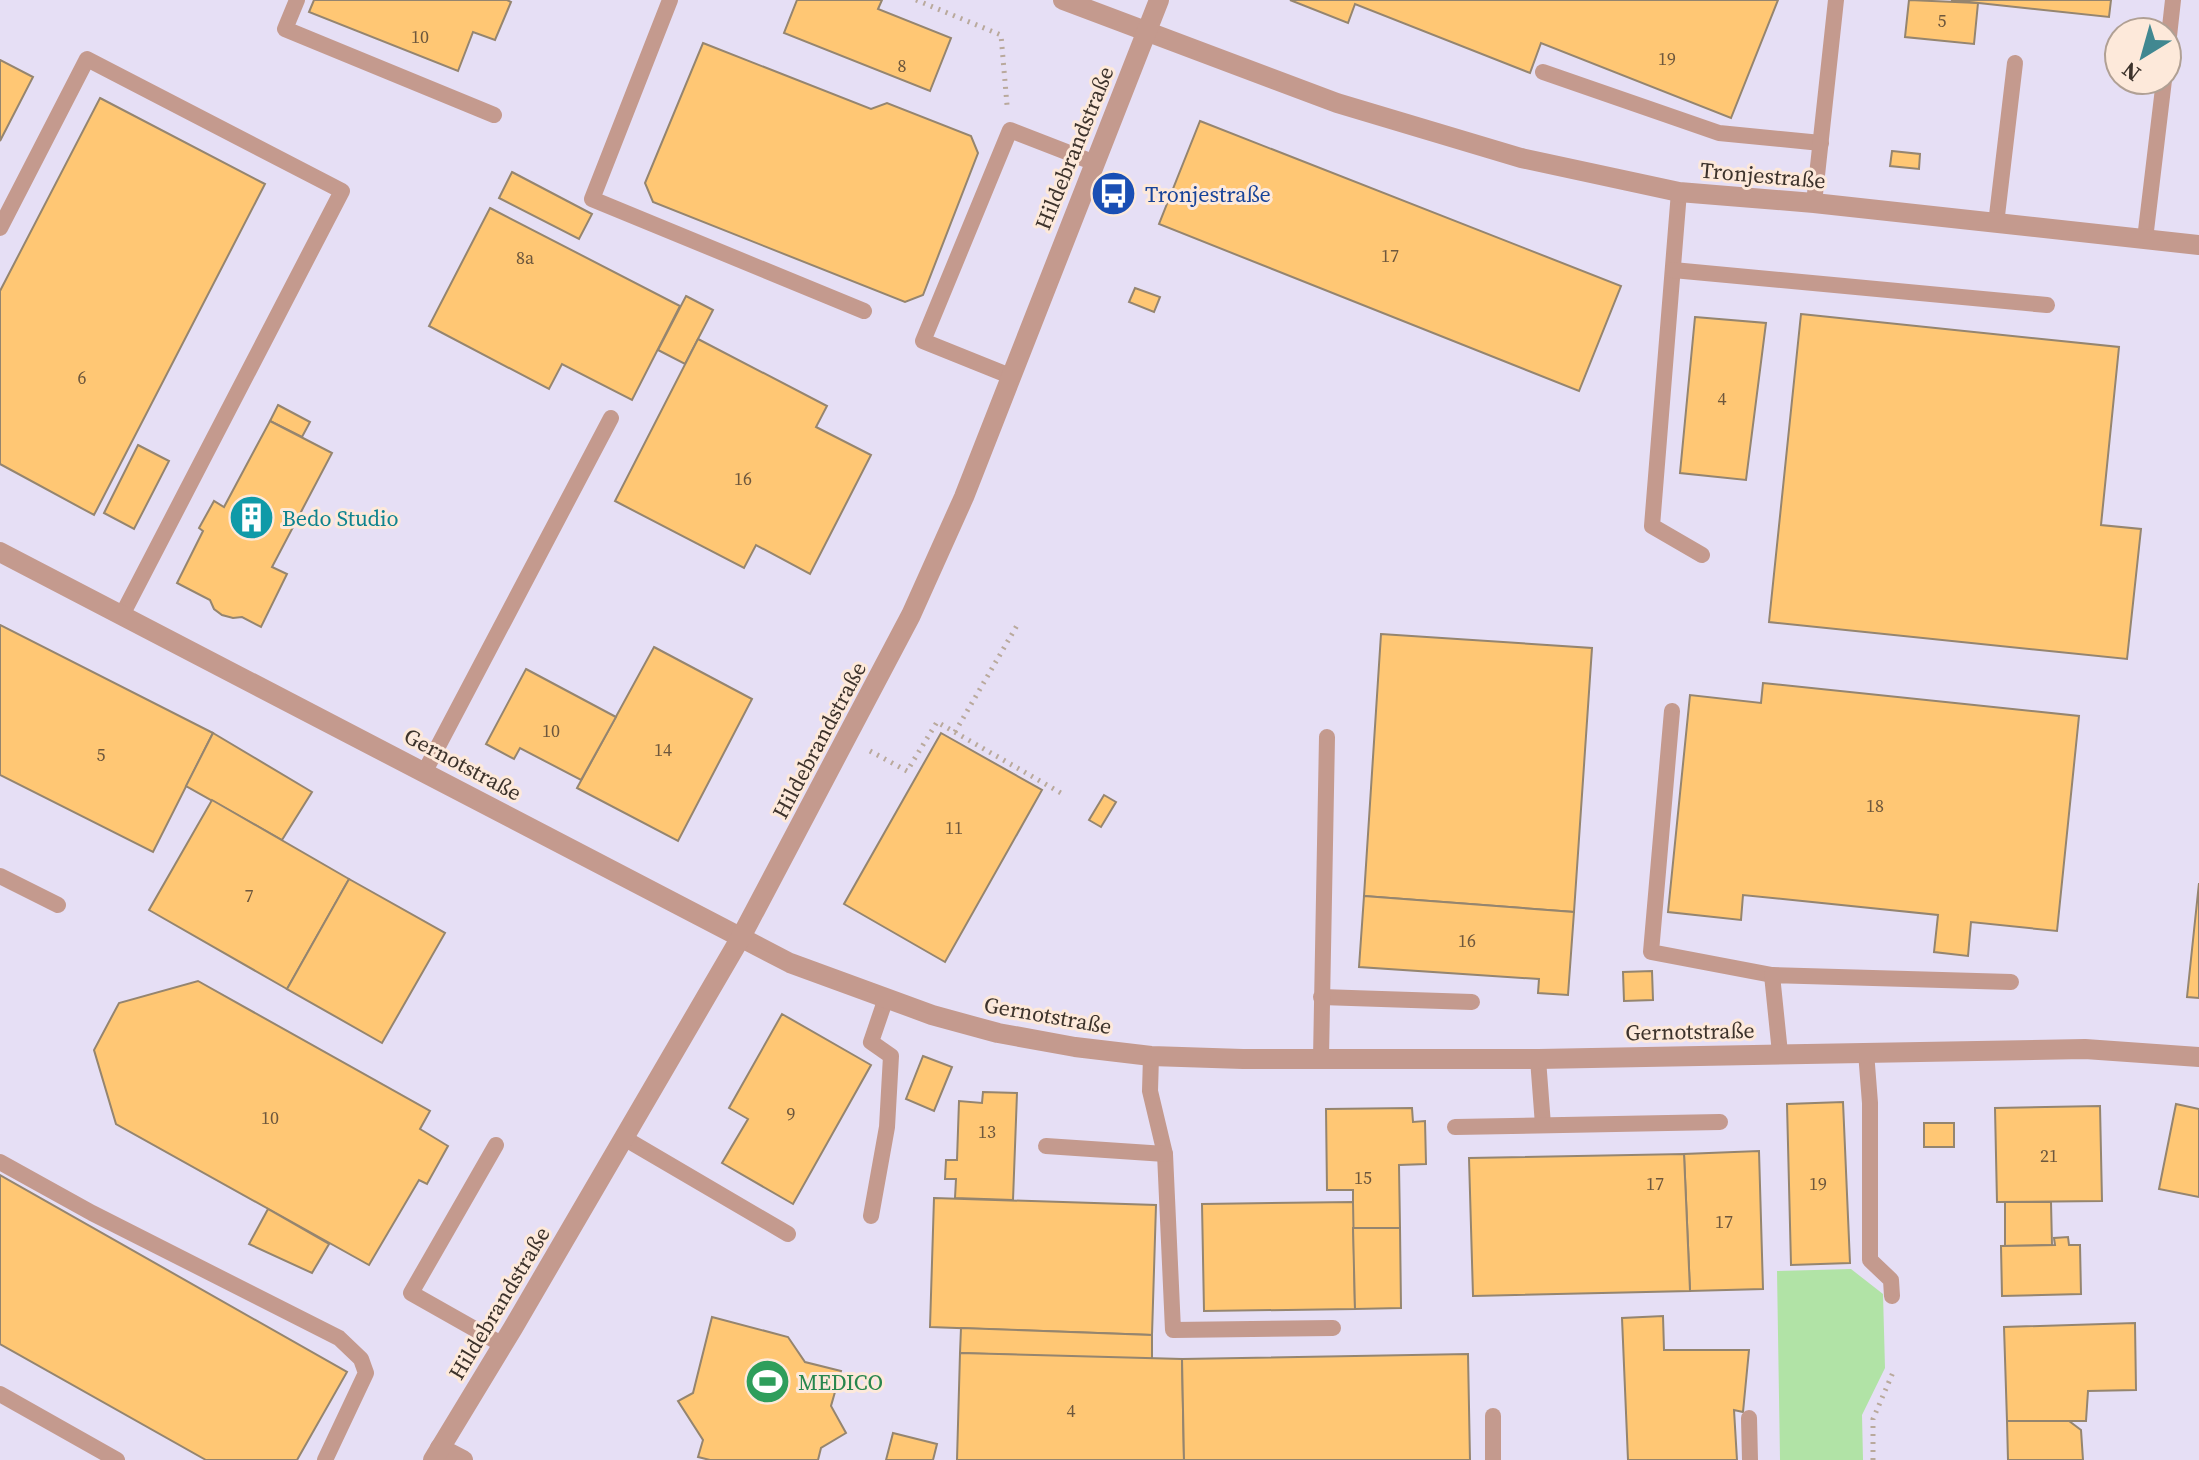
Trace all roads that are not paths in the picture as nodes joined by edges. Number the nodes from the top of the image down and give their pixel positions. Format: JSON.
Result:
{"nodes":[{"id":1,"x":297,"y":0,"type":"edge"},
{"id":2,"x":670,"y":0,"type":"edge"},
{"id":3,"x":1063,"y":0,"type":"edge"},
{"id":4,"x":1159,"y":0,"type":"edge"},
{"id":5,"x":1836,"y":0,"type":"edge"},
{"id":6,"x":1146,"y":32,"type":"junction"},
{"id":7,"x":2015,"y":63,"type":"dead end"},
{"id":8,"x":1543,"y":72,"type":"dead end"},
{"id":9,"x":2162,"y":96,"type":"edge"},
{"id":10,"x":494,"y":115,"type":"dead end"},
{"id":11,"x":1821,"y":143,"type":"junction"},
{"id":12,"x":1095,"y":163,"type":"junction"},
{"id":13,"x":1679,"y":192,"type":"junction"},
{"id":14,"x":1814,"y":203,"type":"junction"},
{"id":15,"x":1996,"y":224,"type":"junction"},
{"id":16,"x":0,"y":228,"type":"edge"},
{"id":17,"x":2145,"y":239,"type":"junction"},
{"id":18,"x":2199,"y":245,"type":"edge"},
{"id":19,"x":1673,"y":270,"type":"junction"},
{"id":20,"x":2047,"y":305,"type":"dead end"},
{"id":21,"x":864,"y":311,"type":"dead end"},
{"id":22,"x":1010,"y":376,"type":"junction"},
{"id":23,"x":611,"y":418,"type":"dead end"},
{"id":24,"x":0,"y":552,"type":"edge"},
{"id":25,"x":1702,"y":555,"type":"dead end"},
{"id":26,"x":122,"y":615,"type":"junction"},
{"id":27,"x":1672,"y":711,"type":"dead end"},
{"id":28,"x":1327,"y":737,"type":"dead end"},
{"id":29,"x":425,"y":771,"type":"junction"},
{"id":30,"x":0,"y":876,"type":"edge"},
{"id":31,"x":58,"y":905,"type":"dead end"},
{"id":32,"x":741,"y":937,"type":"junction"},
{"id":33,"x":1772,"y":975,"type":"junction"},
{"id":34,"x":2011,"y":982,"type":"dead end"},
{"id":35,"x":1321,"y":997,"type":"junction"},
{"id":36,"x":886,"y":998,"type":"junction"},
{"id":37,"x":1472,"y":1002,"type":"dead end"},
{"id":38,"x":1866,"y":1052,"type":"junction"},
{"id":39,"x":1780,"y":1053,"type":"junction"},
{"id":40,"x":1151,"y":1056,"type":"junction"},
{"id":41,"x":2199,"y":1057,"type":"edge"},
{"id":42,"x":1321,"y":1058,"type":"junction"},
{"id":43,"x":1538,"y":1059,"type":"junction"},
{"id":44,"x":1720,"y":1122,"type":"dead end"},
{"id":45,"x":1543,"y":1125,"type":"junction"},
{"id":46,"x":1455,"y":1127,"type":"dead end"},
{"id":47,"x":624,"y":1138,"type":"junction"},
{"id":48,"x":496,"y":1145,"type":"dead end"},
{"id":49,"x":1046,"y":1146,"type":"dead end"},
{"id":50,"x":1165,"y":1154,"type":"junction"},
{"id":51,"x":0,"y":1162,"type":"edge"},
{"id":52,"x":871,"y":1216,"type":"dead end"},
{"id":53,"x":788,"y":1234,"type":"dead end"},
{"id":54,"x":1892,"y":1296,"type":"dead end"},
{"id":55,"x":1333,"y":1328,"type":"dead end"},
{"id":56,"x":503,"y":1345,"type":"junction"},
{"id":57,"x":0,"y":1394,"type":"edge"},
{"id":58,"x":1493,"y":1416,"type":"dead end"},
{"id":59,"x":1749,"y":1418,"type":"dead end"},
{"id":60,"x":437,"y":1454,"type":"edge"},
{"id":61,"x":117,"y":1460,"type":"edge"},
{"id":62,"x":325,"y":1460,"type":"edge"},
{"id":63,"x":463,"y":1460,"type":"edge"},
{"id":64,"x":1493,"y":1460,"type":"edge"},
{"id":65,"x":1750,"y":1460,"type":"edge"}],
"edges":[{"from":1,"to":10,"type":"lane"},
{"from":2,"to":21,"type":"lane"},
{"from":3,"to":6,"type":"street","name":"Tronjestraße"},
{"from":4,"to":6,"type":"street","name":"Hildebrandstraße"},
{"from":5,"to":11,"type":"lane"},
{"from":6,"to":12,"type":"street","name":"Hildebrandstraße"},
{"from":6,"to":13,"type":"street","name":"Tronjestraße"},
{"from":7,"to":15,"type":"lane"},
{"from":8,"to":11,"type":"lane"},
{"from":9,"to":17,"type":"lane"},
{"from":11,"to":14,"type":"lane"},
{"from":12,"to":22,"type":"street","name":"Hildebrandstraße"},
{"from":12,"to":22,"type":"lane"},
{"from":13,"to":14,"type":"street","name":"Tronjestraße"},
{"from":13,"to":19,"type":"lane"},
{"from":14,"to":15,"type":"street","name":"Tronjestraße"},
{"from":15,"to":17,"type":"street","name":"Tronjestraße"},
{"from":16,"to":26,"type":"lane"},
{"from":17,"to":18,"type":"street","name":"Tronjestraße"},
{"from":19,"to":20,"type":"lane"},
{"from":19,"to":25,"type":"lane"},
{"from":22,"to":32,"type":"street","name":"Hildebrandstraße"},
{"from":23,"to":29,"type":"lane"},
{"from":24,"to":26,"type":"street","name":"Gernotstraße"},
{"from":26,"to":29,"type":"street","name":"Gernotstraße"},
{"from":27,"to":33,"type":"lane"},
{"from":28,"to":35,"type":"lane"},
{"from":29,"to":32,"type":"street","name":"Gernotstraße"},
{"from":30,"to":31,"type":"lane"},
{"from":32,"to":36,"type":"street","name":"Gernotstraße"},
{"from":32,"to":47,"type":"street","name":"Hildebrandstraße"},
{"from":33,"to":34,"type":"lane"},
{"from":33,"to":39,"type":"lane"},
{"from":35,"to":37,"type":"lane"},
{"from":35,"to":42,"type":"lane"},
{"from":36,"to":40,"type":"street","name":"Gernotstraße"},
{"from":36,"to":52,"type":"lane"},
{"from":38,"to":39,"type":"street","name":"Gernotstraße"},
{"from":38,"to":41,"type":"street","name":"Gernotstraße"},
{"from":38,"to":54,"type":"lane"},
{"from":39,"to":43,"type":"street","name":"Gernotstraße"},
{"from":40,"to":42,"type":"street","name":"Gernotstraße"},
{"from":40,"to":50,"type":"lane"},
{"from":42,"to":43,"type":"street","name":"Gernotstraße"},
{"from":43,"to":45,"type":"lane"},
{"from":44,"to":45,"type":"lane"},
{"from":45,"to":46,"type":"lane"},
{"from":47,"to":53,"type":"lane"},
{"from":47,"to":56,"type":"street","name":"Hildebrandstraße"},
{"from":48,"to":56,"type":"lane"},
{"from":49,"to":50,"type":"lane"},
{"from":50,"to":55,"type":"lane"},
{"from":51,"to":62,"type":"lane"},
{"from":56,"to":60,"type":"street","name":"Hildebrandstraße"},
{"from":57,"to":61,"type":"lane"},
{"from":58,"to":64,"type":"lane"},
{"from":59,"to":65,"type":"lane"},
{"from":60,"to":63,"type":"street"}]}
